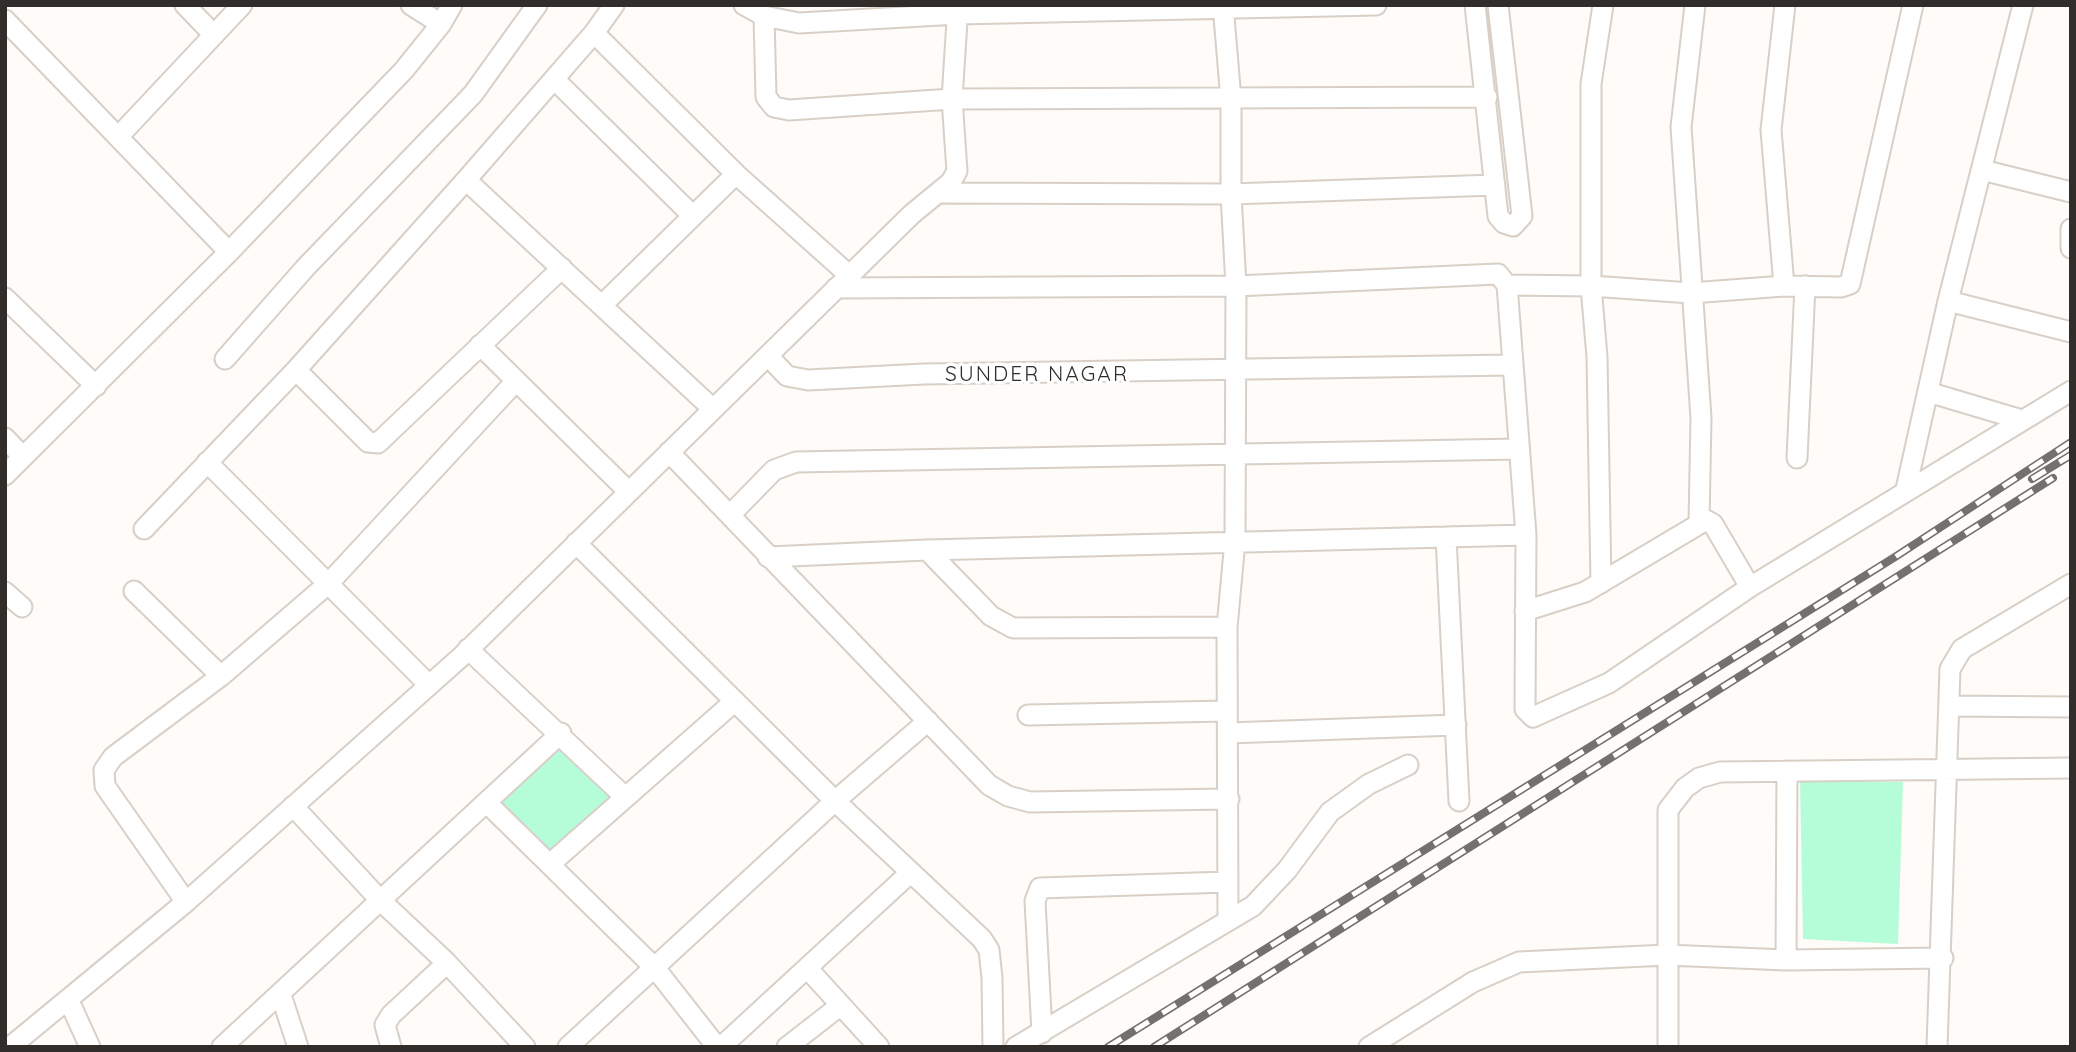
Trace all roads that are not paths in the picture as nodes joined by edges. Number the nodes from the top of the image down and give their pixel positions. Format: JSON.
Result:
{"nodes":[{"id":1,"x":185,"y":5,"type":"edge"},
{"id":2,"x":242,"y":5,"type":"edge"},
{"id":3,"x":411,"y":5,"type":"edge"},
{"id":4,"x":452,"y":5,"type":"edge"},
{"id":5,"x":537,"y":5,"type":"edge"},
{"id":6,"x":614,"y":5,"type":"edge"},
{"id":7,"x":744,"y":5,"type":"edge"},
{"id":8,"x":1376,"y":5,"type":"edge"},
{"id":9,"x":1475,"y":5,"type":"edge"},
{"id":10,"x":1498,"y":5,"type":"edge"},
{"id":11,"x":1603,"y":5,"type":"edge"},
{"id":12,"x":1695,"y":5,"type":"edge"},
{"id":13,"x":1785,"y":5,"type":"edge"},
{"id":14,"x":1913,"y":5,"type":"edge"},
{"id":15,"x":2023,"y":5,"type":"edge"},
{"id":16,"x":1223,"y":7,"type":"edge"},
{"id":17,"x":958,"y":9,"type":"edge"},
{"id":18,"x":764,"y":16,"type":"junction"},
{"id":19,"x":5,"y":20,"type":"edge"},
{"id":20,"x":440,"y":24,"type":"junction"},
{"id":21,"x":594,"y":33,"type":"junction"},
{"id":22,"x":214,"y":35,"type":"junction"},
{"id":23,"x":554,"y":79,"type":"junction"},
{"id":24,"x":1486,"y":97,"type":"junction"},
{"id":25,"x":952,"y":99,"type":"junction"},
{"id":26,"x":1231,"y":100,"type":"junction"},
{"id":27,"x":119,"y":136,"type":"junction"},
{"id":28,"x":1982,"y":170,"type":"junction"},
{"id":29,"x":736,"y":174,"type":"junction"},
{"id":30,"x":466,"y":180,"type":"junction"},
{"id":31,"x":1495,"y":185,"type":"junction"},
{"id":32,"x":2071,"y":192,"type":"edge"},
{"id":33,"x":940,"y":193,"type":"junction"},
{"id":34,"x":1231,"y":194,"type":"junction"},
{"id":35,"x":693,"y":216,"type":"junction"},
{"id":36,"x":2071,"y":229,"type":"edge"},
{"id":37,"x":2071,"y":248,"type":"edge"},
{"id":38,"x":229,"y":252,"type":"junction"},
{"id":39,"x":562,"y":268,"type":"junction"},
{"id":40,"x":843,"y":281,"type":"junction"},
{"id":41,"x":1507,"y":285,"type":"junction"},
{"id":42,"x":1236,"y":286,"type":"junction"},
{"id":43,"x":1591,"y":286,"type":"junction"},
{"id":44,"x":1784,"y":286,"type":"junction"},
{"id":45,"x":1805,"y":286,"type":"junction"},
{"id":46,"x":1691,"y":293,"type":"junction"},
{"id":47,"x":5,"y":298,"type":"edge"},
{"id":48,"x":1948,"y":301,"type":"junction"},
{"id":49,"x":602,"y":305,"type":"junction"},
{"id":50,"x":2071,"y":332,"type":"edge"},
{"id":51,"x":480,"y":345,"type":"junction"},
{"id":52,"x":769,"y":357,"type":"junction"},
{"id":53,"x":225,"y":359,"type":"dead end"},
{"id":54,"x":1511,"y":365,"type":"junction"},
{"id":55,"x":1234,"y":369,"type":"junction"},
{"id":56,"x":296,"y":370,"type":"junction"},
{"id":57,"x":516,"y":381,"type":"junction"},
{"id":58,"x":96,"y":386,"type":"junction"},
{"id":59,"x":2071,"y":391,"type":"edge"},
{"id":60,"x":1928,"y":392,"type":"junction"},
{"id":61,"x":713,"y":408,"type":"junction"},
{"id":62,"x":2022,"y":420,"type":"junction"},
{"id":63,"x":5,"y":439,"type":"edge"},
{"id":64,"x":1519,"y":449,"type":"junction"},
{"id":65,"x":670,"y":452,"type":"junction"},
{"id":66,"x":1236,"y":454,"type":"junction"},
{"id":67,"x":23,"y":457,"type":"junction"},
{"id":68,"x":1797,"y":458,"type":"dead end"},
{"id":69,"x":207,"y":462,"type":"junction"},
{"id":70,"x":5,"y":475,"type":"edge"},
{"id":71,"x":1906,"y":489,"type":"junction"},
{"id":72,"x":629,"y":492,"type":"junction"},
{"id":73,"x":731,"y":514,"type":"junction"},
{"id":74,"x":1699,"y":523,"type":"junction"},
{"id":75,"x":144,"y":529,"type":"dead end"},
{"id":76,"x":1526,"y":535,"type":"junction"},
{"id":77,"x":1446,"y":537,"type":"junction"},
{"id":78,"x":1235,"y":541,"type":"junction"},
{"id":79,"x":576,"y":543,"type":"junction"},
{"id":80,"x":927,"y":550,"type":"junction"},
{"id":81,"x":768,"y":557,"type":"junction"},
{"id":82,"x":329,"y":583,"type":"junction"},
{"id":83,"x":1601,"y":583,"type":"junction"},
{"id":84,"x":2071,"y":584,"type":"edge"},
{"id":85,"x":1750,"y":587,"type":"junction"},
{"id":86,"x":134,"y":591,"type":"dead end"},
{"id":87,"x":5,"y":592,"type":"edge"},
{"id":88,"x":22,"y":607,"type":"dead end"},
{"id":89,"x":1525,"y":611,"type":"junction"},
{"id":90,"x":1227,"y":627,"type":"junction"},
{"id":91,"x":468,"y":649,"type":"junction"},
{"id":92,"x":221,"y":676,"type":"junction"},
{"id":93,"x":428,"y":684,"type":"junction"},
{"id":94,"x":735,"y":701,"type":"junction"},
{"id":95,"x":1950,"y":706,"type":"junction"},
{"id":96,"x":2071,"y":707,"type":"edge"},
{"id":97,"x":1226,"y":711,"type":"junction"},
{"id":98,"x":1028,"y":715,"type":"dead end"},
{"id":99,"x":928,"y":721,"type":"junction"},
{"id":100,"x":1456,"y":725,"type":"junction"},
{"id":101,"x":561,"y":733,"type":"junction"},
{"id":102,"x":1228,"y":733,"type":"junction"},
{"id":103,"x":1408,"y":765,"type":"dead end"},
{"id":104,"x":2071,"y":768,"type":"edge"},
{"id":105,"x":1949,"y":769,"type":"junction"},
{"id":106,"x":1787,"y":771,"type":"junction"},
{"id":107,"x":624,"y":796,"type":"junction"},
{"id":108,"x":1229,"y":799,"type":"junction"},
{"id":109,"x":835,"y":801,"type":"junction"},
{"id":110,"x":1459,"y":801,"type":"dead end"},
{"id":111,"x":487,"y":803,"type":"junction"},
{"id":112,"x":293,"y":806,"type":"junction"},
{"id":113,"x":550,"y":864,"type":"junction"},
{"id":114,"x":910,"y":873,"type":"junction"},
{"id":115,"x":1228,"y":883,"type":"junction"},
{"id":116,"x":381,"y":901,"type":"junction"},
{"id":117,"x":186,"y":902,"type":"junction"},
{"id":118,"x":1228,"y":920,"type":"junction"},
{"id":119,"x":1667,"y":955,"type":"junction"},
{"id":120,"x":1942,"y":958,"type":"junction"},
{"id":121,"x":1786,"y":960,"type":"junction"},
{"id":122,"x":447,"y":963,"type":"junction"},
{"id":123,"x":655,"y":968,"type":"junction"},
{"id":124,"x":808,"y":969,"type":"junction"},
{"id":125,"x":281,"y":995,"type":"junction"},
{"id":126,"x":69,"y":1001,"type":"junction"},
{"id":127,"x":841,"y":1005,"type":"junction"},
{"id":128,"x":1042,"y":1034,"type":"junction"},
{"id":129,"x":10,"y":1047,"type":"edge"},
{"id":130,"x":90,"y":1047,"type":"edge"},
{"id":131,"x":222,"y":1047,"type":"edge"},
{"id":132,"x":298,"y":1047,"type":"edge"},
{"id":133,"x":391,"y":1047,"type":"edge"},
{"id":134,"x":525,"y":1047,"type":"edge"},
{"id":135,"x":568,"y":1047,"type":"edge"},
{"id":136,"x":719,"y":1047,"type":"edge"},
{"id":137,"x":787,"y":1047,"type":"edge"},
{"id":138,"x":878,"y":1047,"type":"edge"},
{"id":139,"x":993,"y":1047,"type":"edge"},
{"id":140,"x":1016,"y":1047,"type":"edge"},
{"id":141,"x":1369,"y":1047,"type":"edge"},
{"id":142,"x":1668,"y":1047,"type":"edge"},
{"id":143,"x":1937,"y":1047,"type":"edge"}],
"edges":[{"from":1,"to":22,"type":"street"},
{"from":2,"to":22,"type":"street"},
{"from":3,"to":20,"type":"street"},
{"from":4,"to":20,"type":"street"},
{"from":5,"to":53,"type":"street"},
{"from":6,"to":21,"type":"street"},
{"from":7,"to":18,"type":"street"},
{"from":8,"to":16,"type":"street"},
{"from":9,"to":24,"type":"street"},
{"from":10,"to":31,"type":"street"},
{"from":11,"to":43,"type":"street"},
{"from":12,"to":46,"type":"street"},
{"from":13,"to":44,"type":"street"},
{"from":14,"to":45,"type":"street"},
{"from":15,"to":28,"type":"street"},
{"from":16,"to":17,"type":"street"},
{"from":16,"to":26,"type":"street"},
{"from":17,"to":18,"type":"street"},
{"from":17,"to":25,"type":"street"},
{"from":18,"to":25,"type":"street"},
{"from":19,"to":27,"type":"street"},
{"from":20,"to":38,"type":"street"},
{"from":21,"to":23,"type":"street"},
{"from":21,"to":29,"type":"street"},
{"from":22,"to":27,"type":"street"},
{"from":23,"to":30,"type":"street"},
{"from":23,"to":35,"type":"street"},
{"from":24,"to":26,"type":"street"},
{"from":24,"to":31,"type":"street"},
{"from":25,"to":26,"type":"street"},
{"from":25,"to":33,"type":"street"},
{"from":26,"to":34,"type":"street"},
{"from":27,"to":38,"type":"street"},
{"from":28,"to":32,"type":"street"},
{"from":28,"to":48,"type":"street"},
{"from":29,"to":35,"type":"street"},
{"from":29,"to":40,"type":"street"},
{"from":30,"to":39,"type":"street"},
{"from":30,"to":56,"type":"street"},
{"from":31,"to":34,"type":"street"},
{"from":33,"to":34,"type":"street"},
{"from":33,"to":40,"type":"street"},
{"from":34,"to":42,"type":"street"},
{"from":35,"to":49,"type":"street"},
{"from":36,"to":37,"type":"street"},
{"from":38,"to":58,"type":"street"},
{"from":39,"to":49,"type":"street"},
{"from":39,"to":51,"type":"street"},
{"from":40,"to":42,"type":"street"},
{"from":40,"to":52,"type":"street"},
{"from":41,"to":42,"type":"street"},
{"from":41,"to":43,"type":"street"},
{"from":41,"to":54,"type":"street"},
{"from":42,"to":55,"type":"street"},
{"from":43,"to":46,"type":"street"},
{"from":43,"to":83,"type":"street"},
{"from":44,"to":45,"type":"street"},
{"from":44,"to":46,"type":"street"},
{"from":45,"to":68,"type":"street"},
{"from":46,"to":74,"type":"street"},
{"from":47,"to":58,"type":"street"},
{"from":48,"to":50,"type":"street"},
{"from":48,"to":60,"type":"street"},
{"from":49,"to":61,"type":"street"},
{"from":51,"to":56,"type":"street"},
{"from":51,"to":57,"type":"street"},
{"from":52,"to":55,"type":"street"},
{"from":52,"to":61,"type":"street"},
{"from":54,"to":55,"type":"street"},
{"from":54,"to":64,"type":"street"},
{"from":55,"to":66,"type":"street"},
{"from":56,"to":69,"type":"street"},
{"from":57,"to":72,"type":"street"},
{"from":57,"to":82,"type":"street"},
{"from":58,"to":67,"type":"street"},
{"from":59,"to":62,"type":"street"},
{"from":60,"to":62,"type":"street"},
{"from":60,"to":71,"type":"street"},
{"from":61,"to":65,"type":"street"},
{"from":62,"to":71,"type":"street"},
{"from":63,"to":67,"type":"street"},
{"from":64,"to":66,"type":"street"},
{"from":64,"to":76,"type":"street"},
{"from":65,"to":72,"type":"street"},
{"from":65,"to":73,"type":"street"},
{"from":66,"to":73,"type":"street"},
{"from":66,"to":78,"type":"street"},
{"from":67,"to":70,"type":"street"},
{"from":69,"to":75,"type":"street"},
{"from":69,"to":82,"type":"street"},
{"from":71,"to":85,"type":"street"},
{"from":72,"to":79,"type":"street"},
{"from":73,"to":81,"type":"street"},
{"from":74,"to":83,"type":"street"},
{"from":74,"to":85,"type":"street"},
{"from":76,"to":77,"type":"street"},
{"from":76,"to":89,"type":"street"},
{"from":77,"to":78,"type":"street"},
{"from":77,"to":100,"type":"street"},
{"from":78,"to":80,"type":"street"},
{"from":78,"to":90,"type":"street"},
{"from":79,"to":91,"type":"street"},
{"from":79,"to":94,"type":"street"},
{"from":80,"to":81,"type":"street"},
{"from":80,"to":90,"type":"street"},
{"from":81,"to":99,"type":"street"},
{"from":82,"to":92,"type":"street"},
{"from":82,"to":93,"type":"street"},
{"from":83,"to":89,"type":"street"},
{"from":84,"to":95,"type":"street"},
{"from":85,"to":89,"type":"street"},
{"from":86,"to":92,"type":"street"},
{"from":87,"to":88,"type":"street"},
{"from":90,"to":97,"type":"street"},
{"from":91,"to":93,"type":"street"},
{"from":91,"to":101,"type":"street"},
{"from":92,"to":117,"type":"street"},
{"from":93,"to":112,"type":"street"},
{"from":94,"to":107,"type":"street"},
{"from":94,"to":109,"type":"street"},
{"from":95,"to":96,"type":"street"},
{"from":95,"to":105,"type":"street"},
{"from":97,"to":98,"type":"street"},
{"from":97,"to":102,"type":"street"},
{"from":99,"to":108,"type":"street"},
{"from":99,"to":109,"type":"street"},
{"from":100,"to":102,"type":"street"},
{"from":100,"to":110,"type":"street"},
{"from":101,"to":107,"type":"street"},
{"from":101,"to":111,"type":"street"},
{"from":102,"to":108,"type":"street"},
{"from":103,"to":118,"type":"street"},
{"from":104,"to":105,"type":"street"},
{"from":105,"to":106,"type":"street"},
{"from":105,"to":120,"type":"street"},
{"from":106,"to":119,"type":"street"},
{"from":106,"to":121,"type":"street"},
{"from":107,"to":113,"type":"street"},
{"from":108,"to":115,"type":"street"},
{"from":109,"to":114,"type":"street"},
{"from":109,"to":123,"type":"street"},
{"from":111,"to":113,"type":"street"},
{"from":111,"to":116,"type":"street"},
{"from":112,"to":116,"type":"street"},
{"from":112,"to":117,"type":"street"},
{"from":113,"to":123,"type":"street"},
{"from":114,"to":124,"type":"street"},
{"from":114,"to":139,"type":"street"},
{"from":115,"to":118,"type":"street"},
{"from":115,"to":128,"type":"street"},
{"from":116,"to":122,"type":"street"},
{"from":116,"to":125,"type":"street"},
{"from":117,"to":126,"type":"street"},
{"from":118,"to":128,"type":"street"},
{"from":119,"to":121,"type":"street"},
{"from":119,"to":141,"type":"street"},
{"from":119,"to":142,"type":"street"},
{"from":120,"to":121,"type":"street"},
{"from":120,"to":143,"type":"street"},
{"from":122,"to":133,"type":"street"},
{"from":122,"to":134,"type":"street"},
{"from":123,"to":135,"type":"street"},
{"from":123,"to":136,"type":"street"},
{"from":124,"to":127,"type":"street"},
{"from":124,"to":136,"type":"street"},
{"from":125,"to":131,"type":"street"},
{"from":125,"to":132,"type":"street"},
{"from":126,"to":129,"type":"street"},
{"from":126,"to":130,"type":"street"},
{"from":127,"to":137,"type":"street"},
{"from":127,"to":138,"type":"street"},
{"from":128,"to":140,"type":"street"}]}
